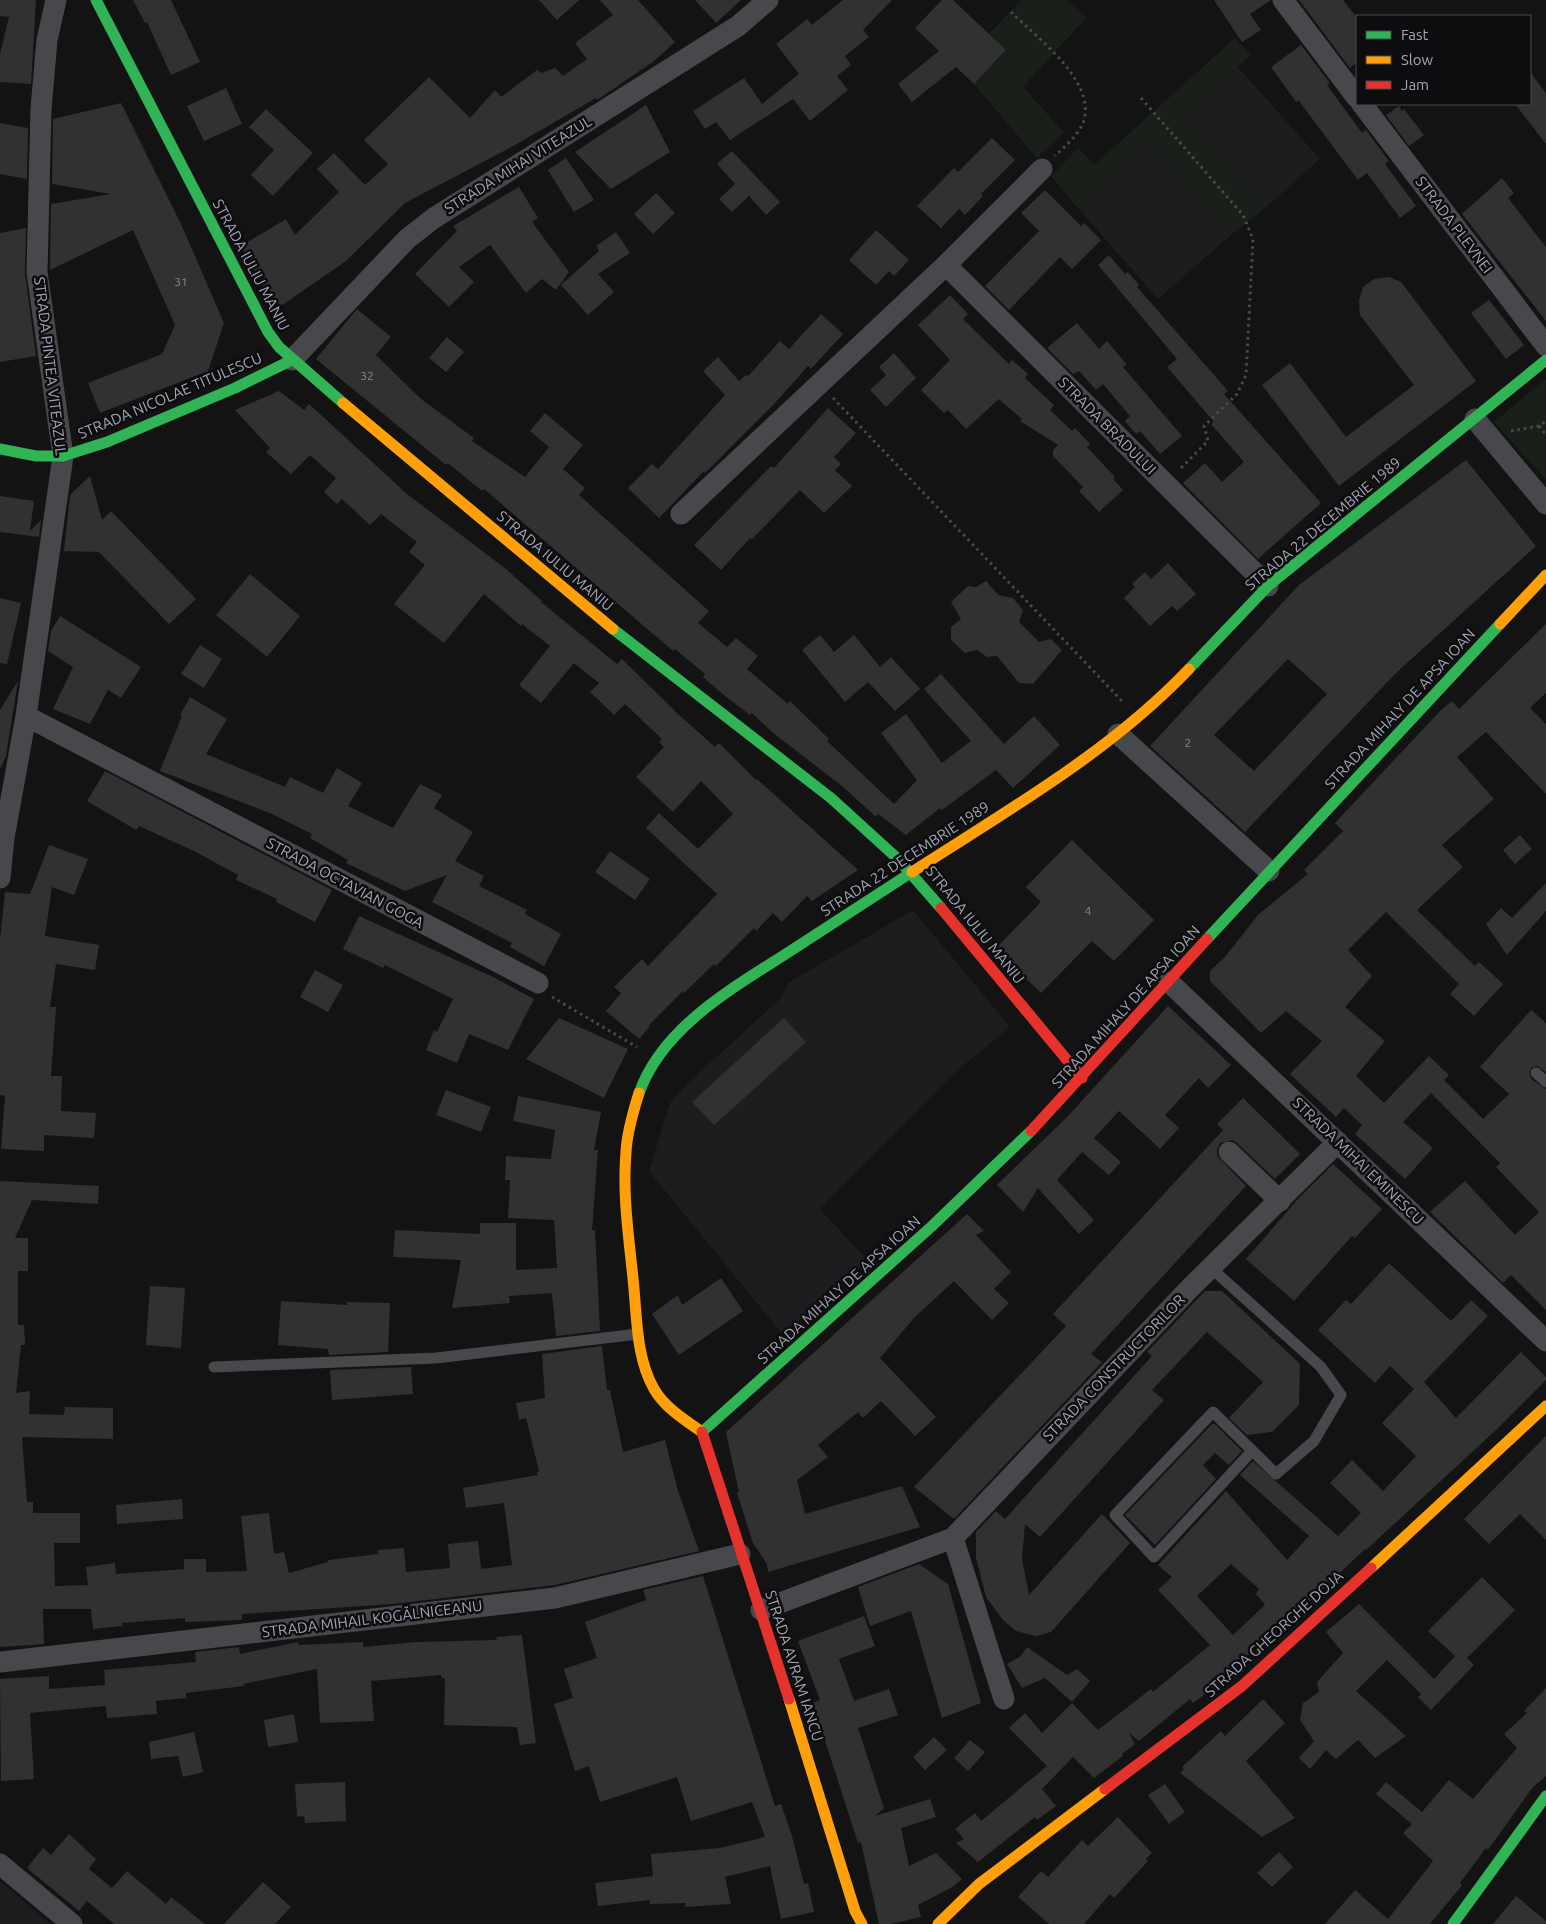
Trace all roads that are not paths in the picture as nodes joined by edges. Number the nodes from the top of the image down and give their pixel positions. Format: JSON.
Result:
{"nodes":[{"id":1,"x":56,"y":0,"type":"edge"},
{"id":2,"x":96,"y":0,"type":"edge"},
{"id":3,"x":768,"y":0,"type":"edge"},
{"id":4,"x":1283,"y":0,"type":"edge"},
{"id":5,"x":1356,"y":97,"type":"edge"},
{"id":6,"x":1363,"y":105,"type":"edge"},
{"id":7,"x":1042,"y":169,"type":"road end"},
{"id":8,"x":946,"y":265,"type":"junction"},
{"id":9,"x":1546,"y":346,"type":"edge"},
{"id":10,"x":292,"y":360,"type":"junction"},
{"id":11,"x":1546,"y":360,"type":"edge"},
{"id":12,"x":1475,"y":419,"type":"junction"},
{"id":13,"x":0,"y":449,"type":"edge"},
{"id":14,"x":62,"y":456,"type":"junction"},
{"id":15,"x":1546,"y":504,"type":"edge"},
{"id":16,"x":681,"y":514,"type":"dead end"},
{"id":17,"x":1546,"y":575,"type":"edge"},
{"id":18,"x":1268,"y":586,"type":"junction"},
{"id":19,"x":26,"y":716,"type":"junction"},
{"id":20,"x":1118,"y":734,"type":"junction"},
{"id":21,"x":2,"y":837,"type":"edge"},
{"id":22,"x":1269,"y":871,"type":"junction"},
{"id":23,"x":912,"y":873,"type":"junction"},
{"id":24,"x":0,"y":878,"type":"edge"},
{"id":25,"x":1169,"y":982,"type":"junction"},
{"id":26,"x":538,"y":983,"type":"road end"},
{"id":27,"x":1536,"y":1073,"type":"dead end"},
{"id":28,"x":1082,"y":1078,"type":"junction"},
{"id":29,"x":1546,"y":1082,"type":"edge"},
{"id":30,"x":1338,"y":1142,"type":"junction"},
{"id":31,"x":1229,"y":1152,"type":"dead end"},
{"id":32,"x":1280,"y":1201,"type":"junction"},
{"id":33,"x":1211,"y":1268,"type":"junction"},
{"id":34,"x":638,"y":1334,"type":"junction"},
{"id":35,"x":1546,"y":1341,"type":"edge"},
{"id":36,"x":214,"y":1367,"type":"dead end"},
{"id":37,"x":1546,"y":1406,"type":"edge"},
{"id":38,"x":702,"y":1432,"type":"junction"},
{"id":39,"x":1252,"y":1451,"type":"junction"},
{"id":40,"x":952,"y":1538,"type":"junction"},
{"id":41,"x":740,"y":1554,"type":"junction"},
{"id":42,"x":761,"y":1610,"type":"junction"},
{"id":43,"x":0,"y":1662,"type":"edge"},
{"id":44,"x":1004,"y":1699,"type":"dead end"},
{"id":45,"x":1546,"y":1796,"type":"edge"},
{"id":46,"x":0,"y":1864,"type":"edge"},
{"id":47,"x":855,"y":1911,"type":"junction"},
{"id":48,"x":72,"y":1924,"type":"edge"},
{"id":49,"x":857,"y":1924,"type":"edge"},
{"id":50,"x":862,"y":1924,"type":"edge"},
{"id":51,"x":938,"y":1924,"type":"edge"},
{"id":52,"x":1453,"y":1924,"type":"edge"}],
"edges":[{"from":1,"to":14,"type":"street","name":"STRADA PINTEA VITEAZUL"},
{"from":2,"to":10,"type":"main road","name":"STRADA IULIU MANIU"},
{"from":3,"to":10,"type":"street","name":"STRADA MIHAI VITEAZUL"},
{"from":4,"to":5,"type":"street"},
{"from":6,"to":9,"type":"street","name":"STRADA PLEVNEI"},
{"from":7,"to":8,"type":"street"},
{"from":8,"to":16,"type":"street"},
{"from":8,"to":18,"type":"street","name":"STRADA BRADULUI"},
{"from":10,"to":14,"type":"main road","name":"STRADA NICOLAE TITULESCU"},
{"from":10,"to":23,"type":"main road","name":"STRADA IULIU MANIU"},
{"from":11,"to":12,"type":"main road","name":"STRADA 22 DECEMBRIE 1989"},
{"from":12,"to":15,"type":"street"},
{"from":12,"to":18,"type":"main road","name":"STRADA 22 DECEMBRIE 1989"},
{"from":13,"to":14,"type":"main road","name":"STRADA NICOLAE TITULESCU"},
{"from":14,"to":19,"type":"street","name":"STRADA PINTEA VITEAZUL"},
{"from":17,"to":22,"type":"main road","name":"STRADA MIHALY DE APSA IOAN"},
{"from":18,"to":20,"type":"main road","name":"STRADA 22 DECEMBRIE 1989"},
{"from":19,"to":21,"type":"street","name":"STRADA PINTEA VITEAZUL"},
{"from":19,"to":26,"type":"street","name":"STRADA OCTAVIAN GOGA"},
{"from":20,"to":22,"type":"street"},
{"from":20,"to":23,"type":"main road","name":"STRADA 22 DECEMBRIE 1989"},
{"from":21,"to":24,"type":"street","name":"STRADA PINTEA VITEAZUL"},
{"from":22,"to":25,"type":"main road","name":"STRADA MIHALY DE APSA IOAN"},
{"from":23,"to":28,"type":"main road","name":"STRADA IULIU MANIU"},
{"from":23,"to":34,"type":"main road","name":"STRADA 22 DECEMBRIE 1989"},
{"from":25,"to":28,"type":"main road","name":"STRADA MIHALY DE APSA IOAN"},
{"from":25,"to":30,"type":"street","name":"STRADA MIHAI EMINESCU"},
{"from":27,"to":29,"type":"lane"},
{"from":28,"to":38,"type":"main road","name":"STRADA MIHALY DE APSA IOAN"},
{"from":30,"to":32,"type":"street","name":"STRADA CONSTRUCTORILOR"},
{"from":30,"to":35,"type":"street","name":"STRADA MIHAI EMINESCU"},
{"from":31,"to":32,"type":"street"},
{"from":32,"to":33,"type":"street","name":"STRADA CONSTRUCTORILOR"},
{"from":33,"to":39,"type":"lane"},
{"from":33,"to":40,"type":"street","name":"STRADA CONSTRUCTORILOR"},
{"from":34,"to":36,"type":"lane"},
{"from":34,"to":38,"type":"main road","name":"STRADA 22 DECEMBRIE 1989"},
{"from":37,"to":51,"type":"main road","name":"STRADA GHEORGHE DOJA"},
{"from":38,"to":41,"type":"main road","name":"STRADA AVRAM IANCU"},
{"from":39,"to":39,"type":"lane"},
{"from":40,"to":42,"type":"street","name":"STRADA CONSTRUCTORILOR"},
{"from":40,"to":44,"type":"street"},
{"from":41,"to":42,"type":"main road","name":"STRADA AVRAM IANCU"},
{"from":41,"to":43,"type":"street","name":"STRADA MIHAIL KOGĂLNICEANU"},
{"from":42,"to":47,"type":"main road","name":"STRADA AVRAM IANCU"},
{"from":45,"to":52,"type":"main road"},
{"from":46,"to":48,"type":"street"},
{"from":47,"to":49,"type":"main road","name":"STRADA AVRAM IANCU"},
{"from":47,"to":50,"type":"main road","name":"STRADA AVRAM IANCU"}]}
